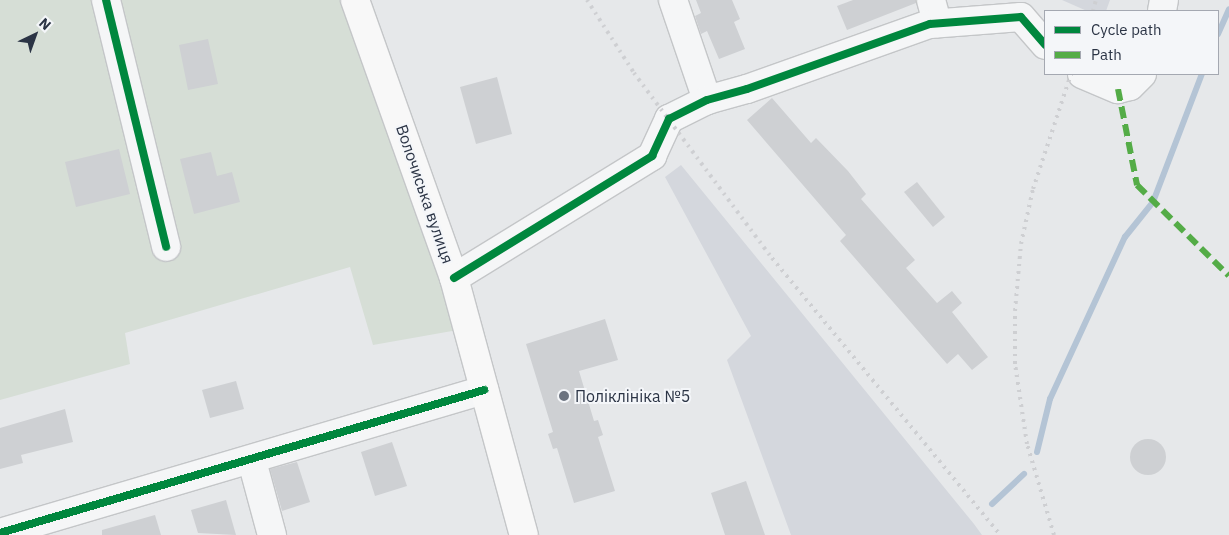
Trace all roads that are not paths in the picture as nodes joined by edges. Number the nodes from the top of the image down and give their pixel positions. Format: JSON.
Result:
{"nodes":[{"id":1,"x":106,"y":0,"type":"edge"},
{"id":2,"x":356,"y":0,"type":"edge"},
{"id":3,"x":673,"y":0,"type":"edge"},
{"id":4,"x":934,"y":12,"type":"edge"},
{"id":5,"x":1044,"y":44,"type":"edge"},
{"id":6,"x":1084,"y":75,"type":"edge"},
{"id":7,"x":1141,"y":75,"type":"edge"},
{"id":8,"x":706,"y":100,"type":"junction"},
{"id":9,"x":166,"y":247,"type":"dead end"},
{"id":10,"x":454,"y":278,"type":"junction"},
{"id":11,"x":484,"y":390,"type":"junction"},
{"id":12,"x":252,"y":461,"type":"junction"},
{"id":13,"x":0,"y":533,"type":"edge"},
{"id":14,"x":272,"y":535,"type":"edge"},
{"id":15,"x":524,"y":535,"type":"edge"}],
"edges":[{"from":1,"to":9,"type":"street"},
{"from":2,"to":10,"type":"main road","name":"Волочиська вулиця"},
{"from":3,"to":8,"type":"street"},
{"from":4,"to":5,"type":"street"},
{"from":4,"to":8,"type":"street"},
{"from":6,"to":7,"type":"street"},
{"from":8,"to":10,"type":"street"},
{"from":10,"to":11,"type":"main road","name":"Волочиська вулиця"},
{"from":11,"to":12,"type":"street"},
{"from":11,"to":15,"type":"main road","name":"Волочиська вулиця"},
{"from":12,"to":13,"type":"street"},
{"from":12,"to":14,"type":"street"}]}
